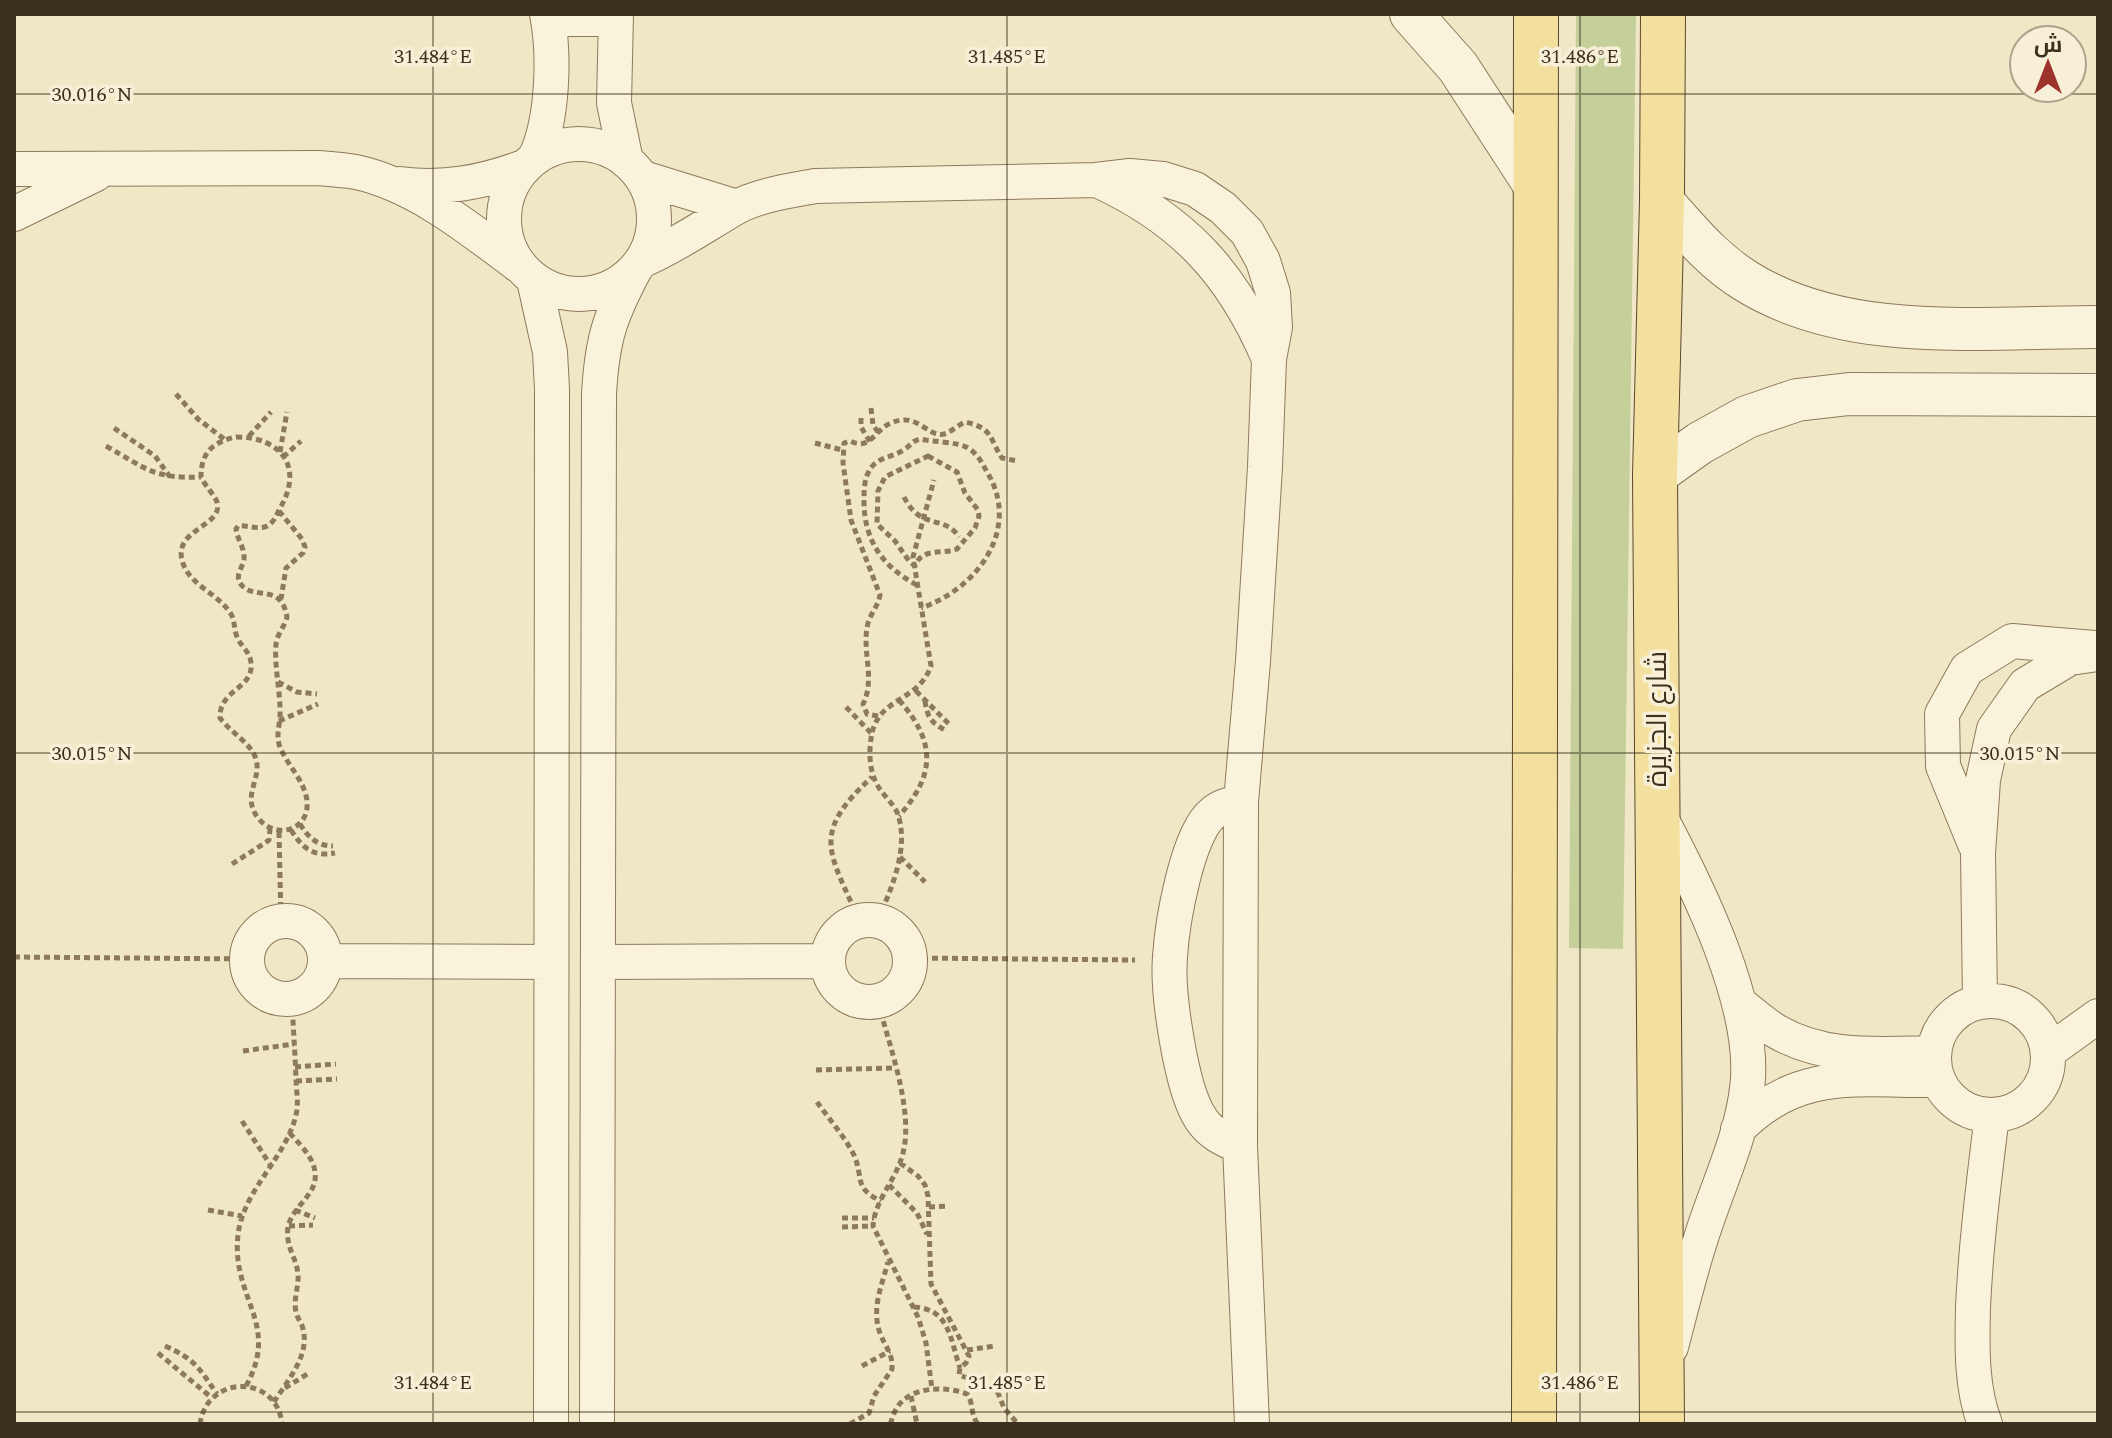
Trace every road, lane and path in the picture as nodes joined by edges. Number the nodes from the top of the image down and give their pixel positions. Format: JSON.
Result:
{"nodes":[{"id":1,"x":1411,"y":14,"type":"edge"},
{"id":2,"x":1536,"y":14,"type":"edge"},
{"id":3,"x":1663,"y":14,"type":"edge"},
{"id":4,"x":548,"y":16,"type":"edge"},
{"id":5,"x":616,"y":17,"type":"edge"},
{"id":6,"x":530,"y":163,"type":"junction"},
{"id":7,"x":14,"y":169,"type":"edge"},
{"id":8,"x":106,"y":170,"type":"junction"},
{"id":9,"x":634,"y":170,"type":"junction"},
{"id":10,"x":1096,"y":180,"type":"junction"},
{"id":11,"x":391,"y":183,"type":"junction"},
{"id":12,"x":1534,"y":184,"type":"junction"},
{"id":13,"x":1662,"y":201,"type":"junction"},
{"id":14,"x":737,"y":207,"type":"junction"},
{"id":15,"x":14,"y":214,"type":"edge"},
{"id":16,"x":638,"y":266,"type":"junction"},
{"id":17,"x":526,"y":272,"type":"junction"},
{"id":18,"x":1909,"y":327,"type":"junction"},
{"id":19,"x":2098,"y":327,"type":"edge"},
{"id":20,"x":1269,"y":359,"type":"junction"},
{"id":21,"x":176,"y":394,"type":"dead end"},
{"id":22,"x":1908,"y":394,"type":"junction"},
{"id":23,"x":2098,"y":395,"type":"edge"},
{"id":24,"x":871,"y":408,"type":"dead end"},
{"id":25,"x":271,"y":412,"type":"dead end"},
{"id":26,"x":287,"y":412,"type":"dead end"},
{"id":27,"x":861,"y":418,"type":"dead end"},
{"id":28,"x":114,"y":428,"type":"dead end"},
{"id":29,"x":878,"y":432,"type":"junction"},
{"id":30,"x":248,"y":437,"type":"junction"},
{"id":31,"x":225,"y":439,"type":"junction"},
{"id":32,"x":301,"y":441,"type":"dead end"},
{"id":33,"x":870,"y":442,"type":"junction"},
{"id":34,"x":815,"y":443,"type":"dead end"},
{"id":35,"x":106,"y":446,"type":"dead end"},
{"id":36,"x":842,"y":450,"type":"junction"},
{"id":37,"x":281,"y":455,"type":"junction"},
{"id":38,"x":1018,"y":461,"type":"dead end"},
{"id":39,"x":1655,"y":475,"type":"junction"},
{"id":40,"x":170,"y":477,"type":"junction"},
{"id":41,"x":201,"y":477,"type":"junction"},
{"id":42,"x":934,"y":480,"type":"dead end"},
{"id":43,"x":904,"y":497,"type":"dead end"},
{"id":44,"x":279,"y":511,"type":"junction"},
{"id":45,"x":922,"y":520,"type":"junction"},
{"id":46,"x":959,"y":537,"type":"dead end"},
{"id":47,"x":915,"y":566,"type":"junction"},
{"id":48,"x":918,"y":586,"type":"junction"},
{"id":49,"x":281,"y":599,"type":"junction"},
{"id":50,"x":921,"y":608,"type":"junction"},
{"id":51,"x":2098,"y":651,"type":"edge"},
{"id":52,"x":278,"y":682,"type":"junction"},
{"id":53,"x":916,"y":691,"type":"junction"},
{"id":54,"x":317,"y":694,"type":"dead end"},
{"id":55,"x":899,"y":700,"type":"junction"},
{"id":56,"x":925,"y":700,"type":"junction"},
{"id":57,"x":318,"y":704,"type":"dead end"},
{"id":58,"x":846,"y":707,"type":"dead end"},
{"id":59,"x":878,"y":716,"type":"junction"},
{"id":60,"x":279,"y":721,"type":"junction"},
{"id":61,"x":872,"y":734,"type":"junction"},
{"id":62,"x":872,"y":777,"type":"junction"},
{"id":63,"x":1241,"y":802,"type":"junction"},
{"id":64,"x":1656,"y":810,"type":"junction"},
{"id":65,"x":899,"y":816,"type":"junction"},
{"id":66,"x":300,"y":824,"type":"junction"},
{"id":67,"x":270,"y":828,"type":"junction"},
{"id":68,"x":291,"y":830,"type":"junction"},
{"id":69,"x":279,"y":832,"type":"junction"},
{"id":70,"x":1978,"y":853,"type":"junction"},
{"id":71,"x":900,"y":856,"type":"junction"},
{"id":72,"x":232,"y":864,"type":"dead end"},
{"id":73,"x":925,"y":882,"type":"dead end"},
{"id":74,"x":281,"y":920,"type":"junction"},
{"id":75,"x":869,"y":920,"type":"junction"},
{"id":76,"x":14,"y":957,"type":"edge"},
{"id":77,"x":912,"y":958,"type":"junction"},
{"id":78,"x":246,"y":959,"type":"junction"},
{"id":79,"x":1170,"y":960,"type":"junction"},
{"id":80,"x":325,"y":961,"type":"junction"},
{"id":81,"x":827,"y":961,"type":"junction"},
{"id":82,"x":551,"y":962,"type":"junction"},
{"id":83,"x":598,"y":962,"type":"junction"},
{"id":84,"x":292,"y":999,"type":"junction"},
{"id":85,"x":878,"y":1002,"type":"junction"},
{"id":86,"x":1980,"y":1002,"type":"junction"},
{"id":87,"x":1739,"y":1003,"type":"junction"},
{"id":88,"x":2098,"y":1016,"type":"edge"},
{"id":89,"x":294,"y":1044,"type":"junction"},
{"id":90,"x":243,"y":1051,"type":"dead end"},
{"id":91,"x":2048,"y":1052,"type":"junction"},
{"id":92,"x":336,"y":1064,"type":"dead end"},
{"id":93,"x":1936,"y":1066,"type":"junction"},
{"id":94,"x":295,"y":1067,"type":"junction"},
{"id":95,"x":894,"y":1068,"type":"junction"},
{"id":96,"x":816,"y":1070,"type":"dead end"},
{"id":97,"x":337,"y":1079,"type":"dead end"},
{"id":98,"x":296,"y":1081,"type":"junction"},
{"id":99,"x":817,"y":1102,"type":"dead end"},
{"id":100,"x":1992,"y":1115,"type":"junction"},
{"id":101,"x":242,"y":1121,"type":"dead end"},
{"id":102,"x":1738,"y":1129,"type":"junction"},
{"id":103,"x":289,"y":1132,"type":"junction"},
{"id":104,"x":1240,"y":1146,"type":"junction"},
{"id":105,"x":900,"y":1163,"type":"junction"},
{"id":106,"x":271,"y":1166,"type":"junction"},
{"id":107,"x":889,"y":1185,"type":"junction"},
{"id":108,"x":881,"y":1201,"type":"junction"},
{"id":109,"x":948,"y":1206,"type":"dead end"},
{"id":110,"x":929,"y":1207,"type":"junction"},
{"id":111,"x":208,"y":1210,"type":"dead end"},
{"id":112,"x":295,"y":1210,"type":"junction"},
{"id":113,"x":242,"y":1216,"type":"junction"},
{"id":114,"x":842,"y":1218,"type":"dead end"},
{"id":115,"x":874,"y":1218,"type":"junction"},
{"id":116,"x":289,"y":1226,"type":"junction"},
{"id":117,"x":873,"y":1226,"type":"junction"},
{"id":118,"x":842,"y":1227,"type":"dead end"},
{"id":119,"x":929,"y":1239,"type":"junction"},
{"id":120,"x":889,"y":1261,"type":"junction"},
{"id":121,"x":913,"y":1307,"type":"junction"},
{"id":122,"x":165,"y":1346,"type":"dead end"},
{"id":123,"x":995,"y":1346,"type":"dead end"},
{"id":124,"x":967,"y":1350,"type":"junction"},
{"id":125,"x":890,"y":1351,"type":"junction"},
{"id":126,"x":158,"y":1353,"type":"dead end"},
{"id":127,"x":862,"y":1366,"type":"dead end"},
{"id":128,"x":960,"y":1368,"type":"junction"},
{"id":129,"x":309,"y":1373,"type":"dead end"},
{"id":130,"x":246,"y":1386,"type":"junction"},
{"id":131,"x":932,"y":1389,"type":"junction"},
{"id":132,"x":281,"y":1391,"type":"junction"},
{"id":133,"x":214,"y":1396,"type":"junction"},
{"id":134,"x":911,"y":1396,"type":"junction"},
{"id":135,"x":274,"y":1402,"type":"junction"},
{"id":136,"x":1661,"y":1405,"type":"edge"},
{"id":137,"x":200,"y":1424,"type":"edge"},
{"id":138,"x":282,"y":1424,"type":"edge"},
{"id":139,"x":551,"y":1424,"type":"edge"},
{"id":140,"x":597,"y":1424,"type":"edge"},
{"id":141,"x":850,"y":1424,"type":"edge"},
{"id":142,"x":890,"y":1424,"type":"edge"},
{"id":143,"x":917,"y":1424,"type":"edge"},
{"id":144,"x":978,"y":1424,"type":"edge"},
{"id":145,"x":1018,"y":1424,"type":"edge"},
{"id":146,"x":1252,"y":1424,"type":"edge"},
{"id":147,"x":1534,"y":1424,"type":"edge"},
{"id":148,"x":1985,"y":1424,"type":"edge"}],
"edges":[{"from":1,"to":12,"type":"street"},
{"from":2,"to":12,"type":"main road"},
{"from":3,"to":13,"type":"main road","name":"شارع الجزيرة"},
{"from":4,"to":5,"type":"street"},
{"from":4,"to":6,"type":"street"},
{"from":5,"to":9,"type":"street"},
{"from":6,"to":9,"type":"street"},
{"from":6,"to":11,"type":"street"},
{"from":6,"to":17,"type":"street"},
{"from":7,"to":8,"type":"street"},
{"from":8,"to":11,"type":"street"},
{"from":8,"to":15,"type":"street"},
{"from":9,"to":14,"type":"street"},
{"from":9,"to":16,"type":"street"},
{"from":10,"to":14,"type":"street"},
{"from":10,"to":20,"type":"street"},
{"from":10,"to":20,"type":"street"},
{"from":11,"to":17,"type":"street"},
{"from":12,"to":147,"type":"main road"},
{"from":13,"to":18,"type":"street"},
{"from":13,"to":39,"type":"main road","name":"شارع الجزيرة"},
{"from":14,"to":16,"type":"street"},
{"from":16,"to":17,"type":"street"},
{"from":16,"to":83,"type":"street"},
{"from":17,"to":82,"type":"street"},
{"from":18,"to":19,"type":"street"},
{"from":18,"to":22,"type":"street"},
{"from":20,"to":63,"type":"street"},
{"from":21,"to":31,"type":"path"},
{"from":22,"to":23,"type":"street"},
{"from":22,"to":39,"type":"street"},
{"from":24,"to":29,"type":"path"},
{"from":25,"to":30,"type":"path"},
{"from":26,"to":37,"type":"path"},
{"from":27,"to":33,"type":"path"},
{"from":28,"to":40,"type":"path"},
{"from":29,"to":33,"type":"path"},
{"from":29,"to":38,"type":"path"},
{"from":30,"to":31,"type":"path"},
{"from":30,"to":37,"type":"path"},
{"from":31,"to":41,"type":"path"},
{"from":32,"to":37,"type":"path"},
{"from":33,"to":36,"type":"path"},
{"from":34,"to":36,"type":"path"},
{"from":35,"to":40,"type":"path"},
{"from":36,"to":59,"type":"path"},
{"from":37,"to":44,"type":"path"},
{"from":39,"to":64,"type":"main road","name":"شارع الجزيرة"},
{"from":40,"to":41,"type":"path"},
{"from":41,"to":67,"type":"path"},
{"from":42,"to":45,"type":"path"},
{"from":43,"to":45,"type":"path"},
{"from":44,"to":49,"type":"path"},
{"from":44,"to":49,"type":"path"},
{"from":45,"to":46,"type":"path"},
{"from":45,"to":47,"type":"path"},
{"from":47,"to":47,"type":"path"},
{"from":47,"to":48,"type":"path"},
{"from":48,"to":50,"type":"path"},
{"from":48,"to":50,"type":"path"},
{"from":49,"to":52,"type":"path"},
{"from":50,"to":53,"type":"path"},
{"from":51,"to":70,"type":"street"},
{"from":51,"to":70,"type":"street"},
{"from":52,"to":54,"type":"path"},
{"from":52,"to":60,"type":"path"},
{"from":53,"to":55,"type":"path"},
{"from":53,"to":56,"type":"path"},
{"from":55,"to":59,"type":"path"},
{"from":55,"to":65,"type":"path"},
{"from":56,"to":56,"type":"path"},
{"from":57,"to":60,"type":"path"},
{"from":58,"to":61,"type":"path"},
{"from":59,"to":61,"type":"path"},
{"from":60,"to":66,"type":"path"},
{"from":61,"to":62,"type":"path"},
{"from":62,"to":65,"type":"path"},
{"from":62,"to":75,"type":"path"},
{"from":63,"to":79,"type":"street"},
{"from":63,"to":104,"type":"street"},
{"from":64,"to":87,"type":"street"},
{"from":64,"to":136,"type":"main road","name":"شارع الجزيرة"},
{"from":65,"to":71,"type":"path"},
{"from":66,"to":68,"type":"path"},
{"from":66,"to":68,"type":"path"},
{"from":67,"to":69,"type":"path"},
{"from":67,"to":72,"type":"path"},
{"from":68,"to":69,"type":"path"},
{"from":69,"to":74,"type":"path"},
{"from":70,"to":86,"type":"street"},
{"from":71,"to":73,"type":"path"},
{"from":71,"to":75,"type":"path"},
{"from":74,"to":78,"type":"street"},
{"from":74,"to":80,"type":"street"},
{"from":75,"to":77,"type":"street"},
{"from":75,"to":81,"type":"street"},
{"from":76,"to":78,"type":"path"},
{"from":77,"to":79,"type":"path"},
{"from":77,"to":85,"type":"street"},
{"from":78,"to":84,"type":"street"},
{"from":79,"to":104,"type":"street"},
{"from":80,"to":82,"type":"street"},
{"from":80,"to":84,"type":"street"},
{"from":81,"to":83,"type":"street"},
{"from":81,"to":85,"type":"street"},
{"from":82,"to":139,"type":"street"},
{"from":83,"to":140,"type":"street"},
{"from":84,"to":89,"type":"path"},
{"from":85,"to":95,"type":"path"},
{"from":86,"to":91,"type":"street"},
{"from":86,"to":93,"type":"street"},
{"from":87,"to":93,"type":"street"},
{"from":87,"to":102,"type":"street"},
{"from":88,"to":91,"type":"street"},
{"from":89,"to":90,"type":"path"},
{"from":89,"to":94,"type":"path"},
{"from":91,"to":100,"type":"street"},
{"from":92,"to":94,"type":"path"},
{"from":93,"to":100,"type":"street"},
{"from":93,"to":102,"type":"street"},
{"from":94,"to":98,"type":"path"},
{"from":95,"to":96,"type":"path"},
{"from":95,"to":105,"type":"path"},
{"from":97,"to":98,"type":"path"},
{"from":98,"to":103,"type":"path"},
{"from":99,"to":108,"type":"path"},
{"from":100,"to":148,"type":"street"},
{"from":101,"to":106,"type":"path"},
{"from":102,"to":136,"type":"street"},
{"from":103,"to":106,"type":"path"},
{"from":103,"to":112,"type":"path"},
{"from":104,"to":146,"type":"street"},
{"from":105,"to":107,"type":"path"},
{"from":105,"to":110,"type":"path"},
{"from":106,"to":113,"type":"path"},
{"from":107,"to":108,"type":"path"},
{"from":107,"to":119,"type":"path"},
{"from":108,"to":115,"type":"path"},
{"from":109,"to":110,"type":"path"},
{"from":110,"to":119,"type":"path"},
{"from":111,"to":113,"type":"path"},
{"from":112,"to":116,"type":"path"},
{"from":112,"to":116,"type":"path"},
{"from":113,"to":130,"type":"path"},
{"from":114,"to":115,"type":"path"},
{"from":115,"to":117,"type":"path"},
{"from":116,"to":132,"type":"path"},
{"from":117,"to":118,"type":"path"},
{"from":117,"to":120,"type":"path"},
{"from":119,"to":124,"type":"path"},
{"from":120,"to":121,"type":"path"},
{"from":120,"to":125,"type":"path"},
{"from":121,"to":128,"type":"path"},
{"from":121,"to":131,"type":"path"},
{"from":122,"to":133,"type":"path"},
{"from":123,"to":124,"type":"path"},
{"from":124,"to":128,"type":"path"},
{"from":125,"to":127,"type":"path"},
{"from":125,"to":141,"type":"path"},
{"from":126,"to":133,"type":"path"},
{"from":128,"to":145,"type":"path"},
{"from":129,"to":132,"type":"path"},
{"from":130,"to":133,"type":"path"},
{"from":130,"to":135,"type":"path"},
{"from":131,"to":134,"type":"path"},
{"from":131,"to":144,"type":"path"},
{"from":132,"to":135,"type":"path"},
{"from":133,"to":137,"type":"path"},
{"from":134,"to":142,"type":"path"},
{"from":134,"to":143,"type":"path"},
{"from":135,"to":138,"type":"path"}]}
